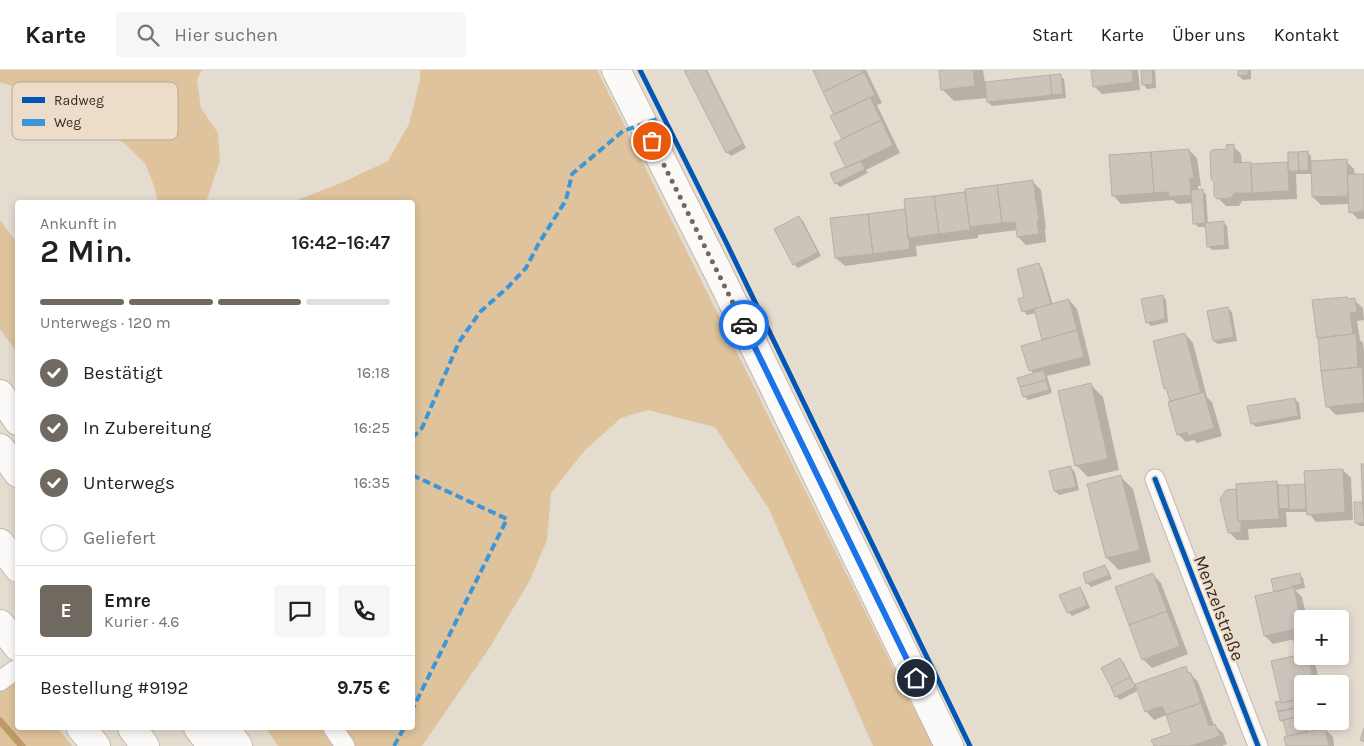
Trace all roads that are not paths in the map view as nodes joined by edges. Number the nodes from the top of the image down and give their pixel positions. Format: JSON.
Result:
{"nodes":[{"id":1,"x":616,"y":70,"type":"edge"},
{"id":2,"x":0,"y":394,"type":"edge"},
{"id":3,"x":15,"y":416,"type":"edge"},
{"id":4,"x":0,"y":448,"type":"edge"},
{"id":5,"x":15,"y":470,"type":"edge"},
{"id":6,"x":1155,"y":479,"type":"dead end"},
{"id":7,"x":0,"y":543,"type":"edge"},
{"id":8,"x":15,"y":564,"type":"edge"},
{"id":9,"x":0,"y":624,"type":"edge"},
{"id":10,"x":11,"y":666,"type":"edge"},
{"id":11,"x":83,"y":730,"type":"edge"},
{"id":12,"x":133,"y":730,"type":"edge"},
{"id":13,"x":200,"y":730,"type":"edge"},
{"id":14,"x":226,"y":730,"type":"edge"},
{"id":15,"x":334,"y":730,"type":"edge"},
{"id":16,"x":96,"y":746,"type":"edge"},
{"id":17,"x":145,"y":746,"type":"edge"},
{"id":18,"x":212,"y":746,"type":"edge"},
{"id":19,"x":238,"y":746,"type":"edge"},
{"id":20,"x":345,"y":746,"type":"edge"},
{"id":21,"x":949,"y":746,"type":"edge"},
{"id":22,"x":1258,"y":746,"type":"edge"}],
"edges":[{"from":1,"to":21,"type":"main road"},
{"from":2,"to":3,"type":"main road"},
{"from":4,"to":5,"type":"main road"},
{"from":6,"to":22,"type":"street","name":"Menzelstraße"},
{"from":7,"to":8,"type":"main road"},
{"from":9,"to":10,"type":"main road"},
{"from":11,"to":16,"type":"main road"},
{"from":12,"to":17,"type":"main road"},
{"from":13,"to":18,"type":"main road"},
{"from":14,"to":19,"type":"main road"},
{"from":15,"to":20,"type":"street"}]}
